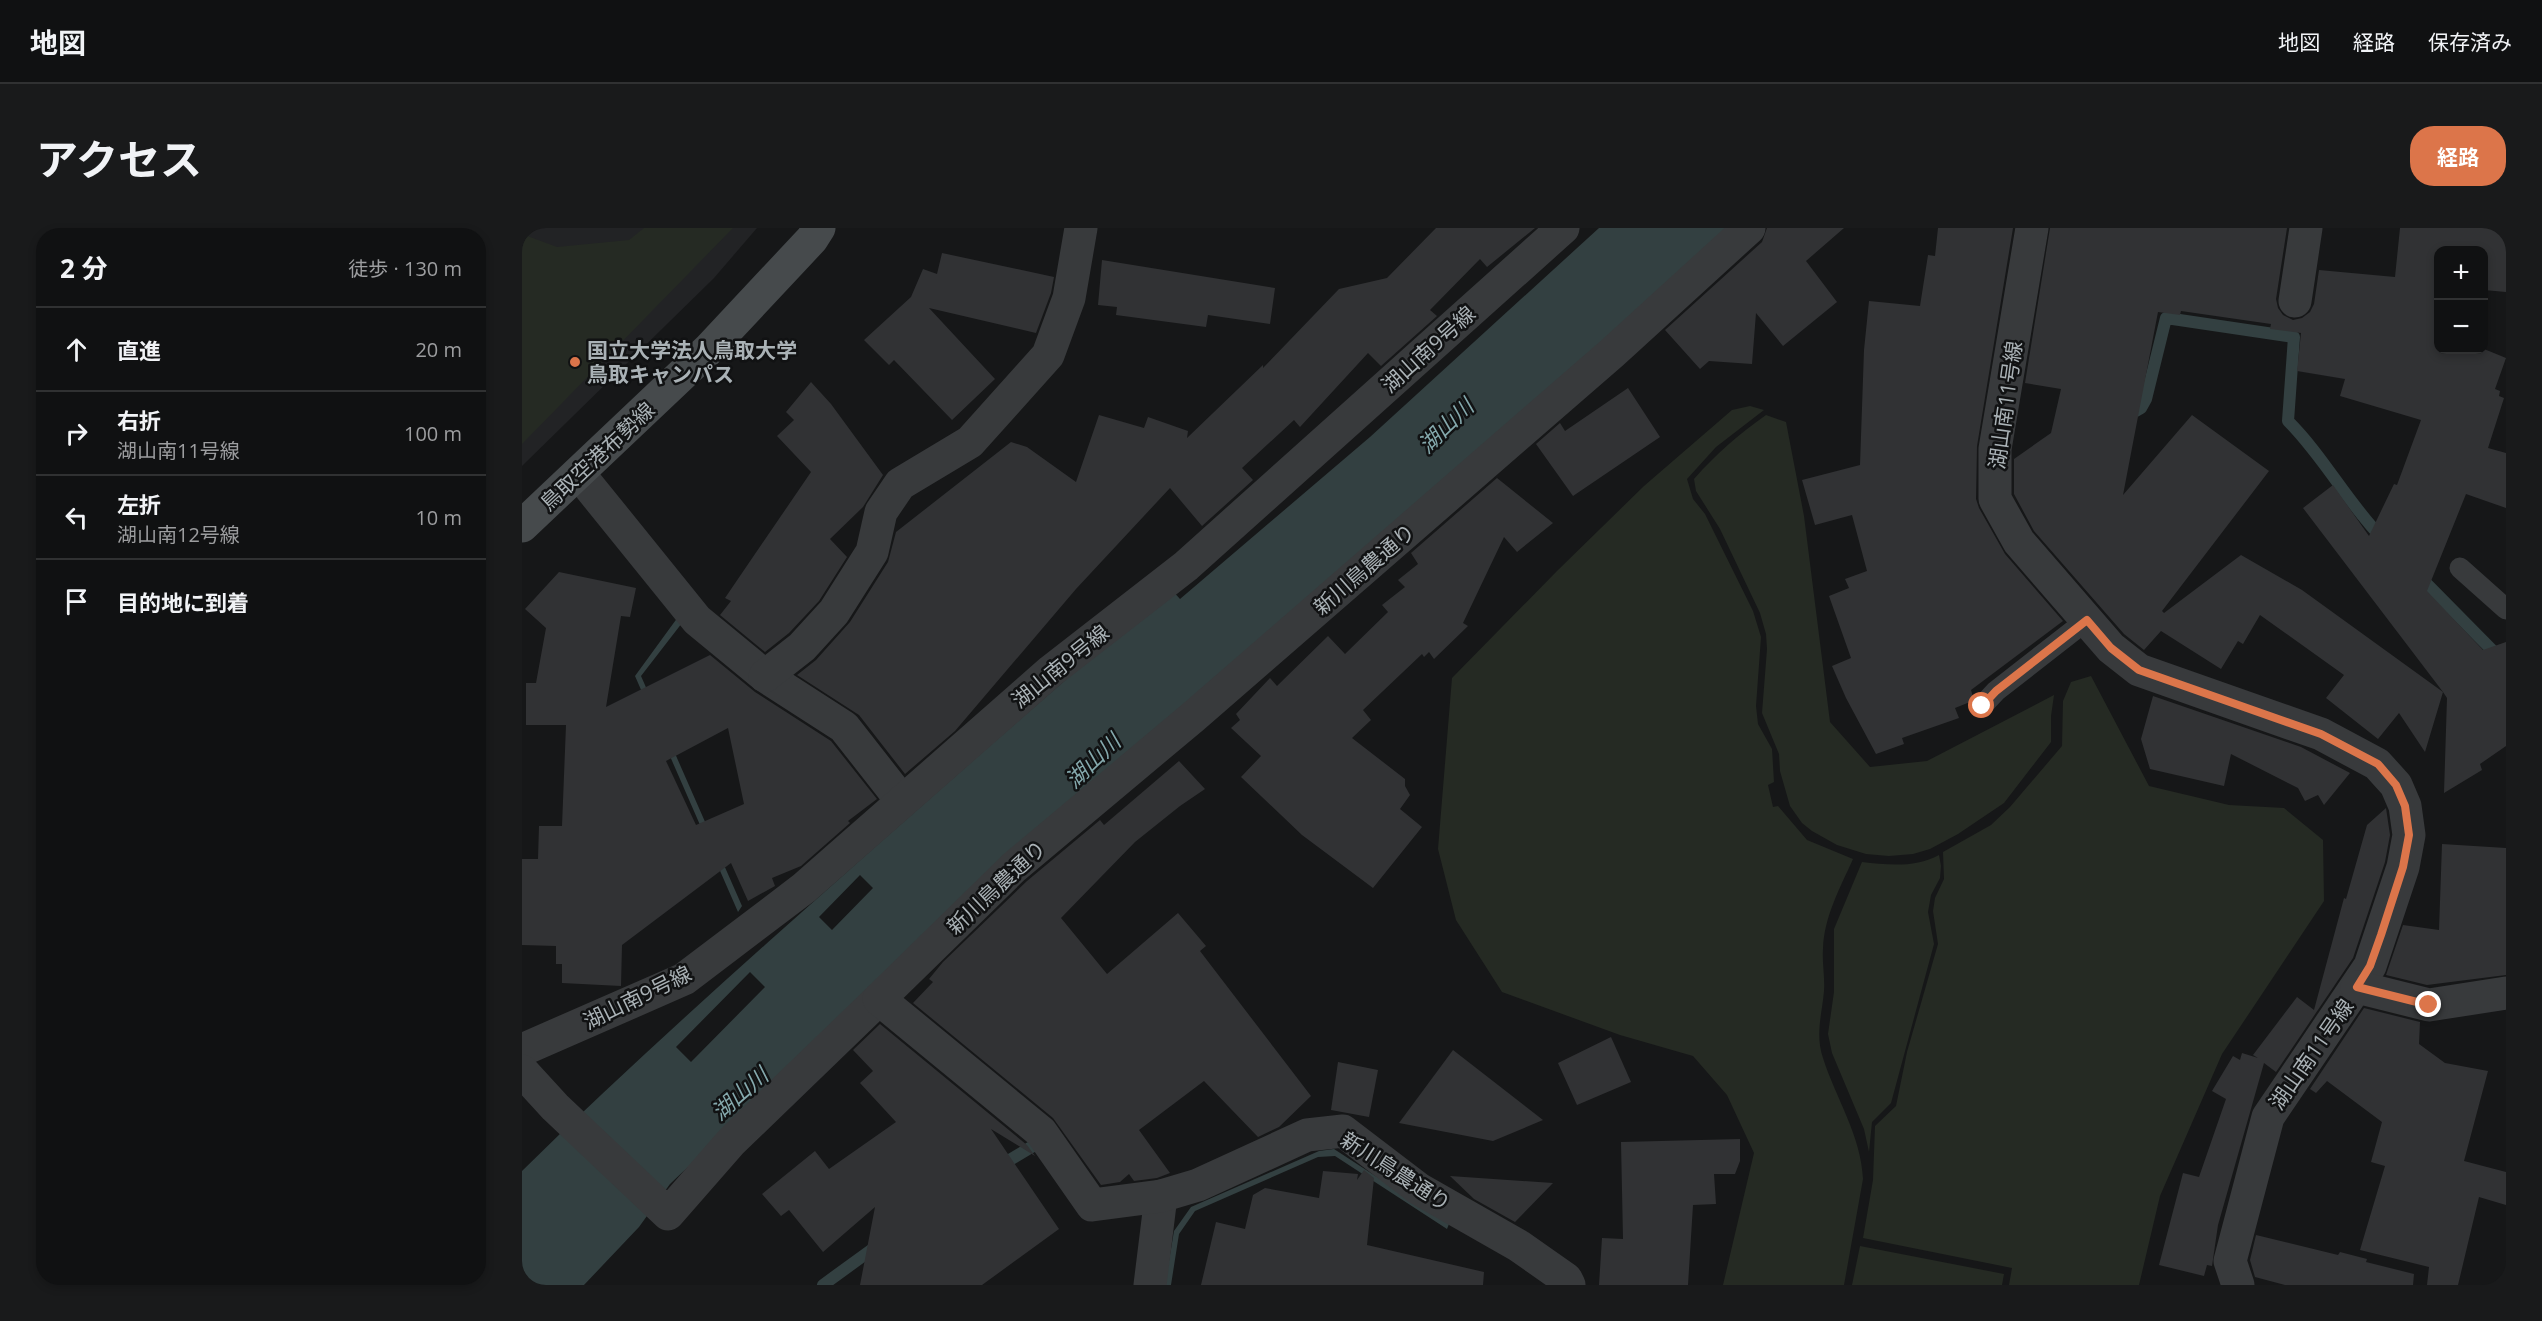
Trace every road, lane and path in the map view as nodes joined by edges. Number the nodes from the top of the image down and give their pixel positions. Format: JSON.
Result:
{"nodes":[{"id":1,"x":819,"y":228,"type":"edge"},
{"id":2,"x":1081,"y":228,"type":"edge"},
{"id":3,"x":1563,"y":228,"type":"edge"},
{"id":4,"x":1749,"y":228,"type":"edge"},
{"id":5,"x":2032,"y":228,"type":"edge"},
{"id":6,"x":2306,"y":228,"type":"edge"},
{"id":7,"x":2295,"y":301,"type":"dead end"},
{"id":8,"x":579,"y":474,"type":"junction"},
{"id":9,"x":522,"y":526,"type":"edge"},
{"id":10,"x":2460,"y":568,"type":"dead end"},
{"id":11,"x":2506,"y":609,"type":"edge"},
{"id":12,"x":2087,"y":620,"type":"junction"},
{"id":13,"x":765,"y":676,"type":"junction"},
{"id":14,"x":1982,"y":706,"type":"dead end"},
{"id":15,"x":902,"y":801,"type":"junction"},
{"id":16,"x":2357,"y":987,"type":"junction"},
{"id":17,"x":2506,"y":993,"type":"edge"},
{"id":18,"x":879,"y":999,"type":"junction"},
{"id":19,"x":522,"y":1050,"type":"edge"},
{"id":20,"x":522,"y":1071,"type":"edge"},
{"id":21,"x":1161,"y":1196,"type":"junction"},
{"id":22,"x":1150,"y":1285,"type":"edge"},
{"id":23,"x":1569,"y":1285,"type":"edge"},
{"id":24,"x":2238,"y":1285,"type":"edge"}],
"edges":[{"from":1,"to":8,"type":"main road","name":"鳥取空港布勢線"},
{"from":2,"to":13,"type":"street"},
{"from":3,"to":15,"type":"street","name":"湖山南9号線"},
{"from":4,"to":18,"type":"street","name":"新川鳥農通り"},
{"from":5,"to":12,"type":"street","name":"湖山南11号線"},
{"from":6,"to":7,"type":"street"},
{"from":8,"to":9,"type":"main road","name":"鳥取空港布勢線"},
{"from":8,"to":13,"type":"street"},
{"from":10,"to":11,"type":"lane"},
{"from":12,"to":14,"type":"lane"},
{"from":12,"to":16,"type":"street","name":"湖山南11号線"},
{"from":13,"to":15,"type":"street"},
{"from":15,"to":19,"type":"street","name":"湖山南9号線"},
{"from":16,"to":17,"type":"street"},
{"from":16,"to":24,"type":"street","name":"湖山南11号線"},
{"from":18,"to":20,"type":"street"},
{"from":18,"to":21,"type":"street","name":"新川鳥農通り"},
{"from":21,"to":22,"type":"street"},
{"from":21,"to":23,"type":"street","name":"新川鳥農通り"}]}
